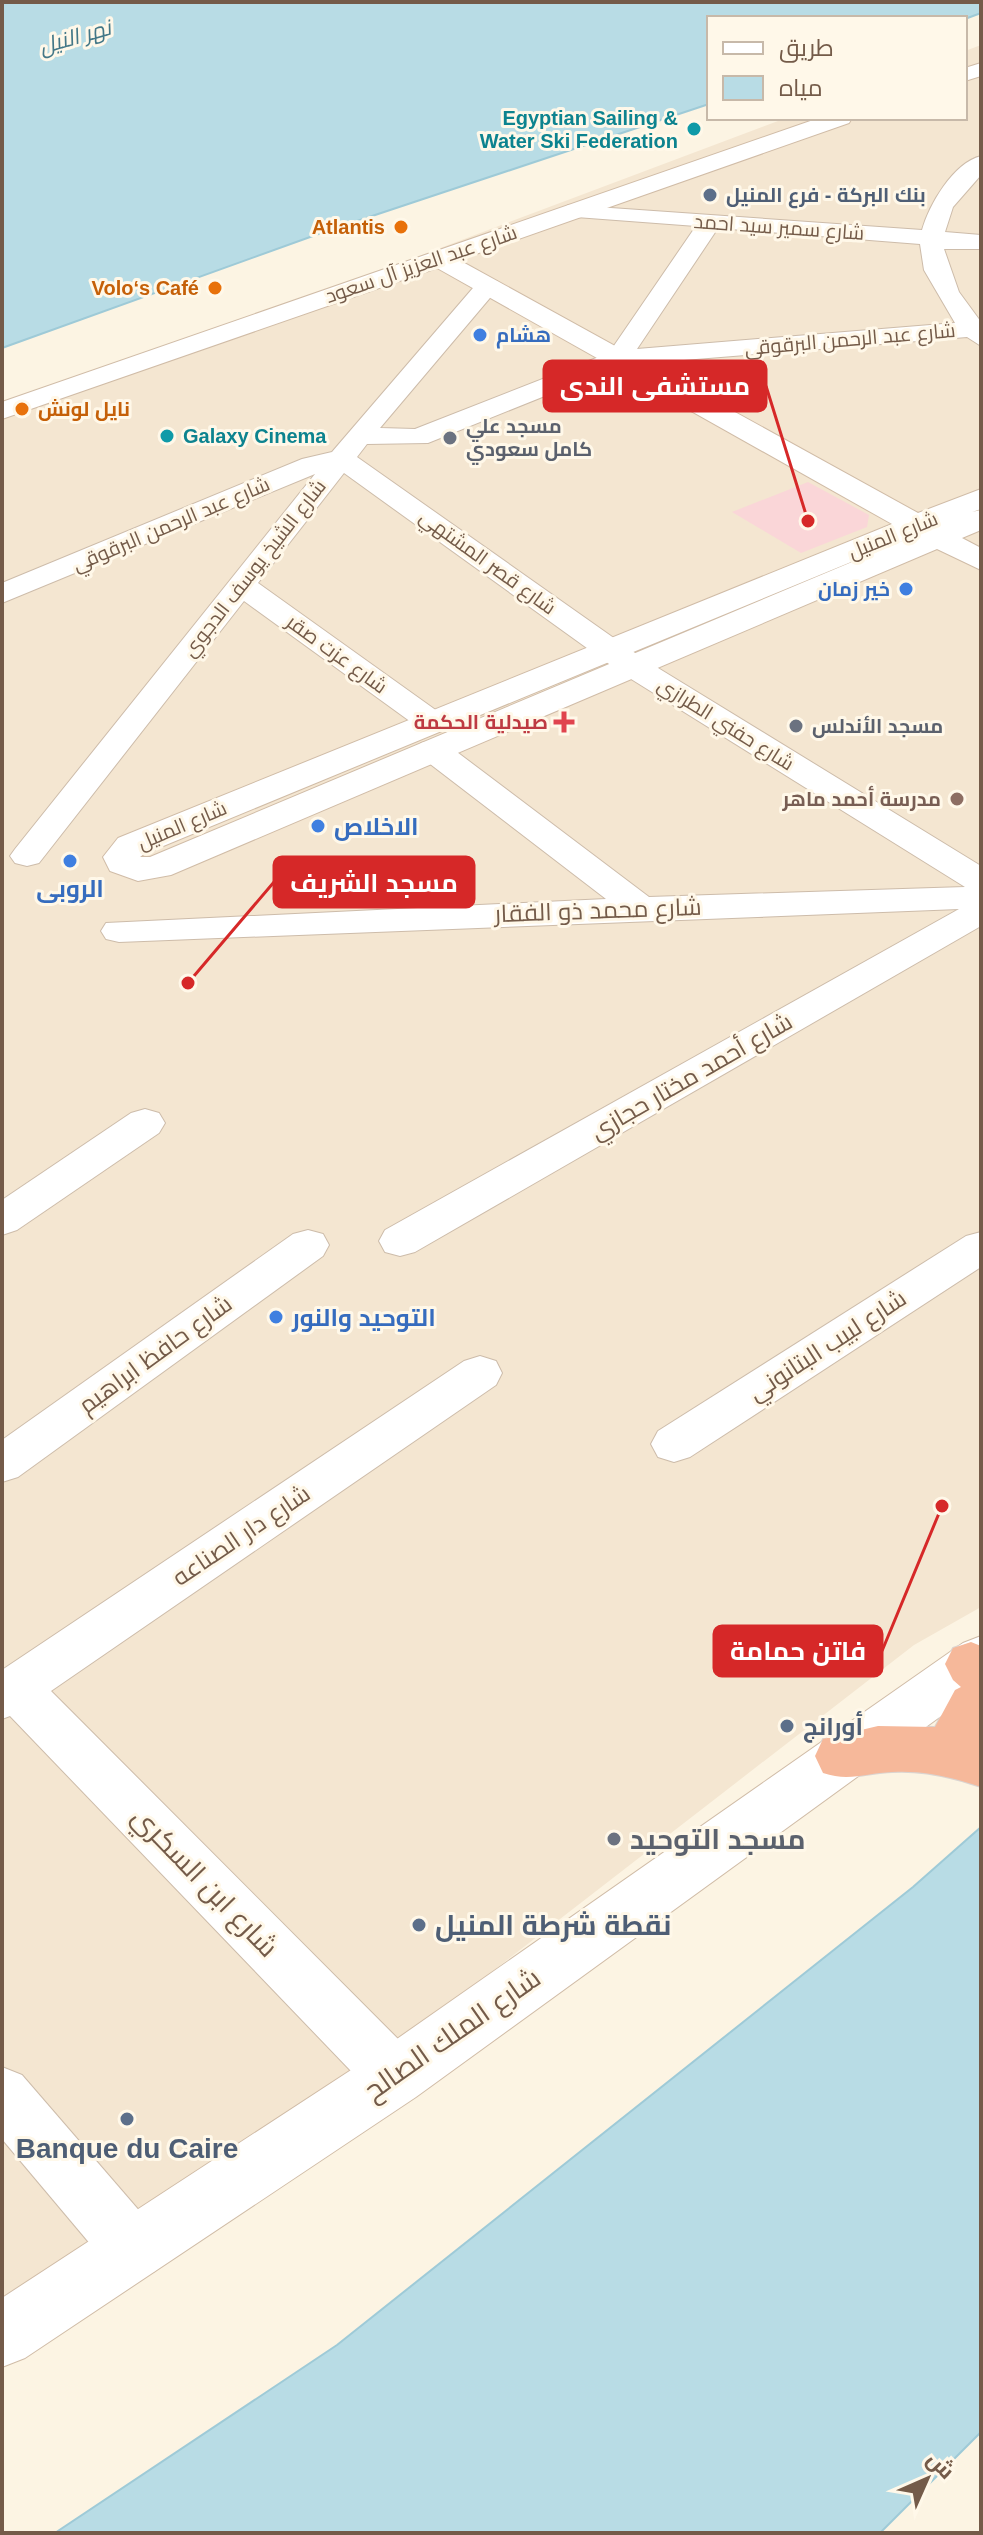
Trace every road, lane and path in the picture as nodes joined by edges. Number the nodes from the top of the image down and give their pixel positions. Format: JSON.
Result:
{"nodes":[{"id":1,"x":835,"y":120,"type":"edge"},
{"id":2,"x":981,"y":163,"type":"edge"},
{"id":3,"x":576,"y":210,"type":"junction"},
{"id":4,"x":710,"y":223,"type":"junction"},
{"id":5,"x":932,"y":238,"type":"junction"},
{"id":6,"x":981,"y":242,"type":"edge"},
{"id":7,"x":438,"y":258,"type":"junction"},
{"id":8,"x":488,"y":286,"type":"junction"},
{"id":9,"x":977,"y":333,"type":"edge"},
{"id":10,"x":618,"y":358,"type":"junction"},
{"id":11,"x":2,"y":411,"type":"edge"},
{"id":12,"x":350,"y":447,"type":"junction"},
{"id":13,"x":981,"y":498,"type":"edge"},
{"id":14,"x":981,"y":519,"type":"edge"},
{"id":15,"x":927,"y":531,"type":"junction"},
{"id":16,"x":981,"y":561,"type":"edge"},
{"id":17,"x":10,"y":582,"type":"edge"},
{"id":18,"x":241,"y":585,"type":"junction"},
{"id":19,"x":623,"y":659,"type":"junction"},
{"id":20,"x":433,"y":736,"type":"junction"},
{"id":21,"x":27,"y":856,"type":"dead end"},
{"id":22,"x":981,"y":881,"type":"edge"},
{"id":23,"x":981,"y":897,"type":"edge"},
{"id":24,"x":641,"y":908,"type":"junction"},
{"id":25,"x":981,"y":911,"type":"edge"},
{"id":26,"x":119,"y":931,"type":"dead end"},
{"id":27,"x":145,"y":1123,"type":"dead end"},
{"id":28,"x":2,"y":1220,"type":"edge"},
{"id":29,"x":400,"y":1241,"type":"dead end"},
{"id":30,"x":308,"y":1245,"type":"dead end"},
{"id":31,"x":981,"y":1247,"type":"edge"},
{"id":32,"x":480,"y":1373,"type":"dead end"},
{"id":33,"x":674,"y":1444,"type":"dead end"},
{"id":34,"x":2,"y":1464,"type":"edge"},
{"id":35,"x":979,"y":1674,"type":"edge"},
{"id":36,"x":8,"y":1693,"type":"edge"},
{"id":37,"x":842,"y":1756,"type":"junction"},
{"id":38,"x":979,"y":1762,"type":"edge"},
{"id":39,"x":395,"y":2076,"type":"junction"},
{"id":40,"x":2,"y":2095,"type":"edge"},
{"id":41,"x":134,"y":2250,"type":"junction"},
{"id":42,"x":2,"y":2335,"type":"edge"}],
"edges":[{"from":1,"to":3,"type":"main road","name":"شارع عبد العزيز آل سعود"},
{"from":2,"to":5,"type":"street"},
{"from":3,"to":4,"type":"street","name":"شارع سمير سيد احمد"},
{"from":3,"to":7,"type":"main road","name":"شارع عبد العزيز آل سعود"},
{"from":4,"to":5,"type":"street","name":"شارع سمير سيد احمد"},
{"from":4,"to":10,"type":"street"},
{"from":5,"to":6,"type":"street","name":"شارع سمير سيد احمد"},
{"from":5,"to":9,"type":"street"},
{"from":7,"to":8,"type":"main road"},
{"from":7,"to":11,"type":"main road","name":"شارع عبد العزيز آل سعود"},
{"from":8,"to":10,"type":"main road"},
{"from":8,"to":12,"type":"street","name":"شارع الشيخ يوسف الدجوي"},
{"from":9,"to":10,"type":"street","name":"شارع عبد الرحمن البرقوقي"},
{"from":10,"to":12,"type":"street","name":"شارع عبد الرحمن البرقوقي"},
{"from":10,"to":15,"type":"main road"},
{"from":12,"to":17,"type":"street","name":"شارع عبد الرحمن البرقوقي"},
{"from":12,"to":18,"type":"street","name":"شارع الشيخ يوسف الدجوي"},
{"from":12,"to":19,"type":"street","name":"شارع قصر المشتهي"},
{"from":13,"to":15,"type":"main road","name":"شارع المنيل"},
{"from":14,"to":15,"type":"main road","name":"شارع المنيل"},
{"from":15,"to":16,"type":"main road"},
{"from":15,"to":19,"type":"main road","name":"شارع المنيل"},
{"from":18,"to":20,"type":"street","name":"شارع عزت صقر"},
{"from":18,"to":21,"type":"street","name":"شارع الشيخ يوسف الدجوي"},
{"from":19,"to":20,"type":"main road","name":"شارع المنيل"},
{"from":19,"to":22,"type":"street","name":"شارع حفني الطرازي"},
{"from":20,"to":20,"type":"main road","name":"شارع المنيل"},
{"from":20,"to":24,"type":"street","name":"شارع عزت صقر"},
{"from":23,"to":24,"type":"street","name":"شارع محمد ذو الفقار"},
{"from":24,"to":26,"type":"street","name":"شارع محمد ذو الفقار"},
{"from":25,"to":29,"type":"street","name":"شارع أحمد مختار حجازي"},
{"from":27,"to":28,"type":"street"},
{"from":30,"to":34,"type":"street","name":"شارع حافظ ابراهيم"},
{"from":31,"to":33,"type":"street","name":"شارع لبيب البتانوني"},
{"from":32,"to":36,"type":"street","name":"شارع دار الصناعه"},
{"from":35,"to":37,"type":"main road","name":"شارع الملك الصالح"},
{"from":35,"to":38,"type":"highway"},
{"from":36,"to":39,"type":"street","name":"شارع ابن السكري"},
{"from":37,"to":38,"type":"highway"},
{"from":37,"to":39,"type":"main road","name":"شارع الملك الصالح"},
{"from":39,"to":41,"type":"main road","name":"شارع الملك الصالح"},
{"from":40,"to":41,"type":"street"},
{"from":41,"to":42,"type":"main road","name":"شارع الملك الصالح"}]}
